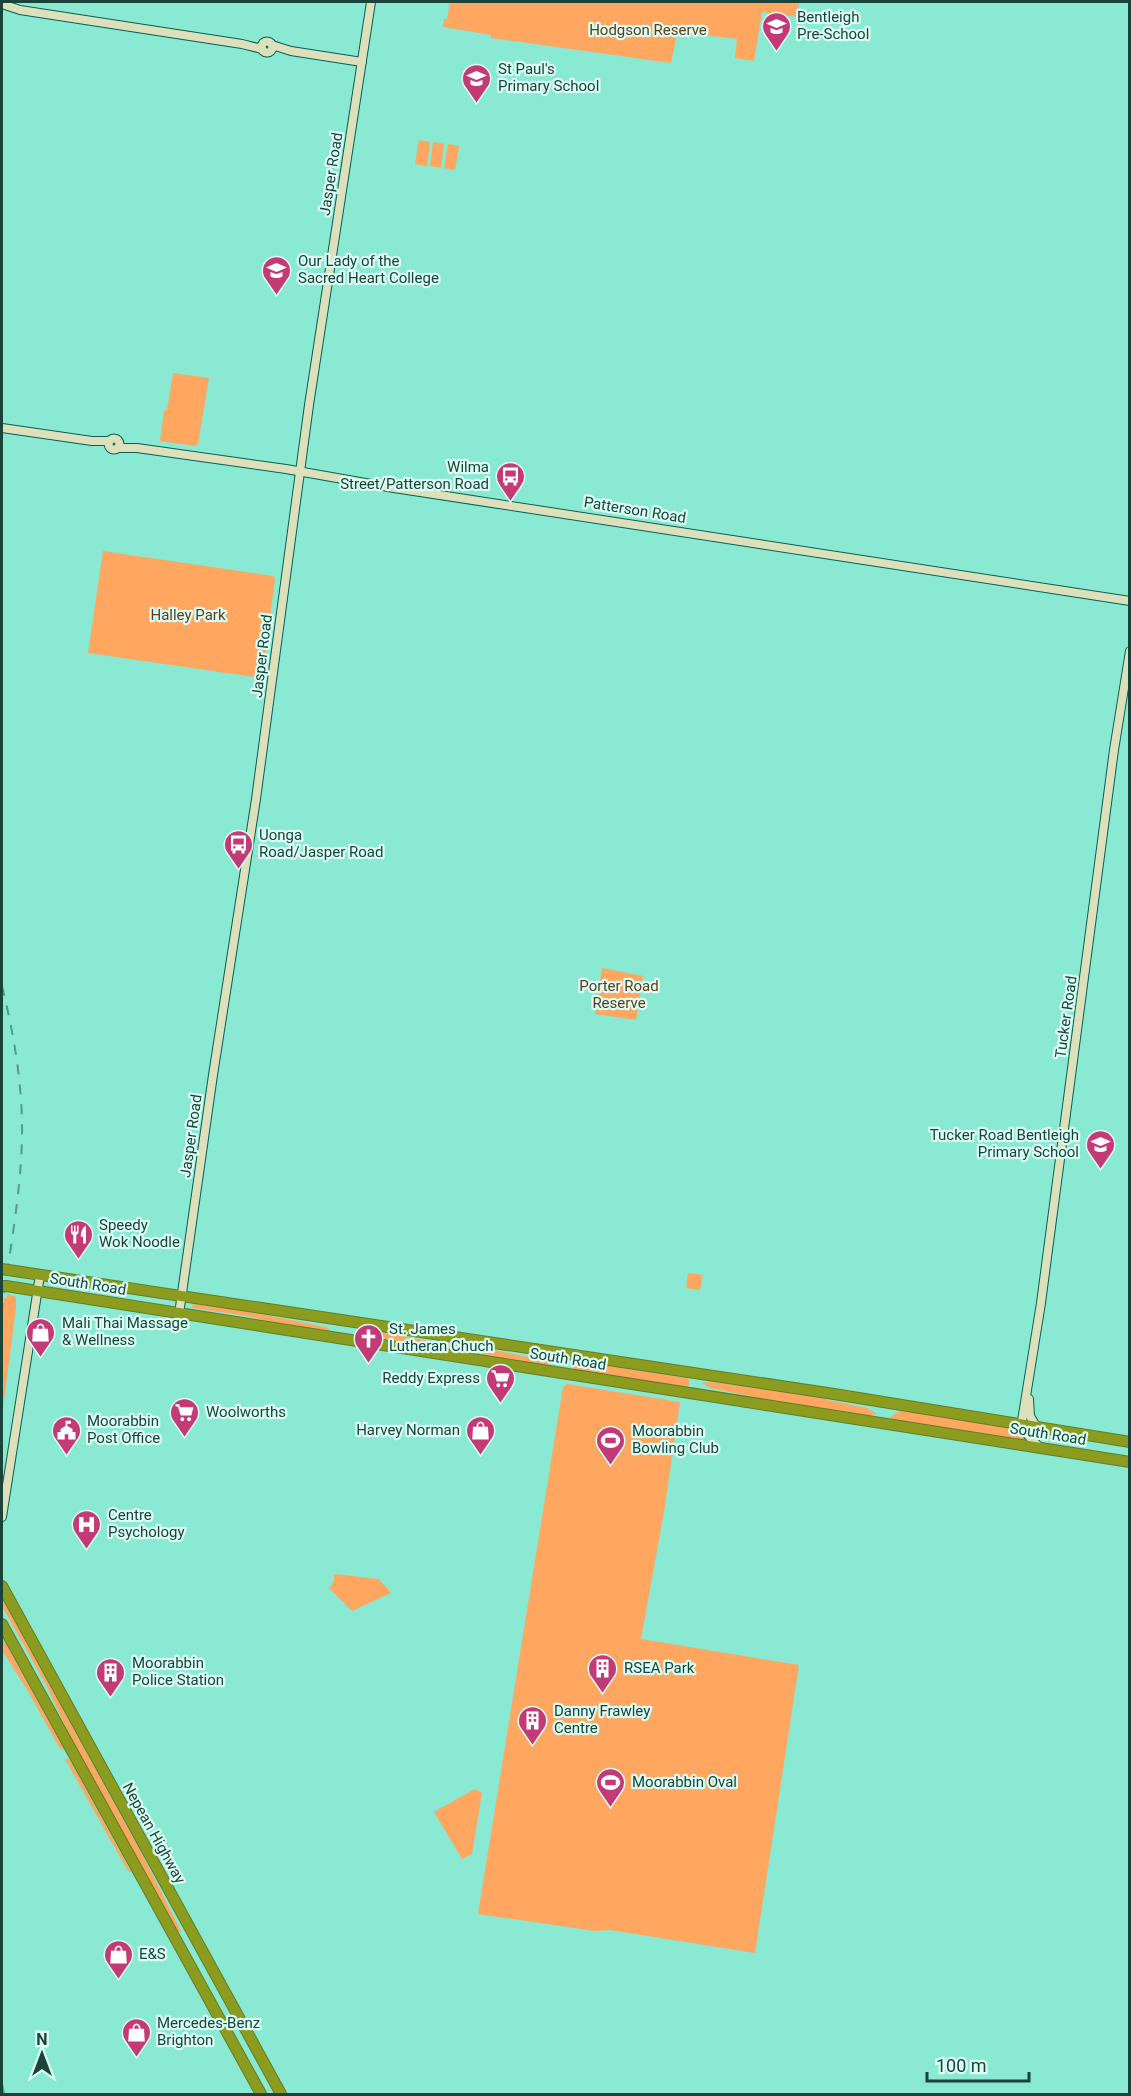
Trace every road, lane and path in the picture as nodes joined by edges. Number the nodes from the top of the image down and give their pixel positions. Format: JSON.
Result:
{"nodes":[{"id":1,"x":371,"y":2,"type":"edge"},
{"id":2,"x":2,"y":4,"type":"edge"},
{"id":3,"x":2,"y":10,"type":"edge"},
{"id":4,"x":20,"y":10,"type":"junction"},
{"id":5,"x":362,"y":62,"type":"junction"},
{"id":6,"x":2,"y":428,"type":"edge"},
{"id":7,"x":300,"y":472,"type":"junction"},
{"id":8,"x":1130,"y":601,"type":"edge"},
{"id":9,"x":1130,"y":651,"type":"edge"},
{"id":10,"x":2,"y":1269,"type":"edge"},
{"id":11,"x":40,"y":1275,"type":"junction"},
{"id":12,"x":2,"y":1286,"type":"edge"},
{"id":13,"x":38,"y":1291,"type":"junction"},
{"id":14,"x":182,"y":1296,"type":"junction"},
{"id":15,"x":179,"y":1314,"type":"junction"},
{"id":16,"x":477,"y":1341,"type":"junction"},
{"id":17,"x":481,"y":1360,"type":"junction"},
{"id":18,"x":697,"y":1374,"type":"junction"},
{"id":19,"x":1029,"y":1386,"type":"junction"},
{"id":20,"x":694,"y":1394,"type":"junction"},
{"id":21,"x":1022,"y":1424,"type":"junction"},
{"id":22,"x":1036,"y":1426,"type":"junction"},
{"id":23,"x":1130,"y":1442,"type":"edge"},
{"id":24,"x":1040,"y":1448,"type":"junction"},
{"id":25,"x":1130,"y":1462,"type":"edge"},
{"id":26,"x":2,"y":1517,"type":"edge"},
{"id":27,"x":2,"y":1588,"type":"edge"},
{"id":28,"x":2,"y":1624,"type":"edge"},
{"id":29,"x":261,"y":2094,"type":"edge"},
{"id":30,"x":281,"y":2094,"type":"edge"}],
"edges":[{"from":1,"to":5,"type":"street","name":"Jasper Road"},
{"from":2,"to":4,"type":"street"},
{"from":3,"to":4,"type":"street"},
{"from":4,"to":5,"type":"street"},
{"from":5,"to":7,"type":"street","name":"Jasper Road"},
{"from":6,"to":7,"type":"street","name":"Patterson Road"},
{"from":7,"to":8,"type":"street","name":"Patterson Road"},
{"from":7,"to":14,"type":"street","name":"Jasper Road"},
{"from":9,"to":19,"type":"street","name":"Tucker Road"},
{"from":10,"to":11,"type":"highway","name":"South Road","bridge":true},
{"from":11,"to":13,"type":"street"},
{"from":11,"to":14,"type":"highway","name":"South Road"},
{"from":12,"to":13,"type":"highway","name":"South Road","bridge":true},
{"from":13,"to":15,"type":"highway","name":"South Road"},
{"from":13,"to":26,"type":"street"},
{"from":14,"to":15,"type":"street","name":"Jasper Road"},
{"from":14,"to":16,"type":"highway","name":"South Road"},
{"from":15,"to":17,"type":"highway","name":"South Road"},
{"from":16,"to":17,"type":"highway"},
{"from":16,"to":18,"type":"highway","name":"South Road"},
{"from":17,"to":20,"type":"highway","name":"South Road"},
{"from":18,"to":20,"type":"highway"},
{"from":18,"to":21,"type":"highway","name":"South Road"},
{"from":19,"to":21,"type":"street","name":"Tucker Road"},
{"from":19,"to":22,"type":"street","name":"Tucker Road"},
{"from":20,"to":24,"type":"highway","name":"South Road"},
{"from":21,"to":22,"type":"highway","name":"South Road"},
{"from":21,"to":24,"type":"street"},
{"from":22,"to":23,"type":"highway","name":"South Road"},
{"from":24,"to":25,"type":"highway","name":"South Road"},
{"from":27,"to":30,"type":"highway","name":"Nepean Highway"},
{"from":28,"to":29,"type":"highway"}]}
